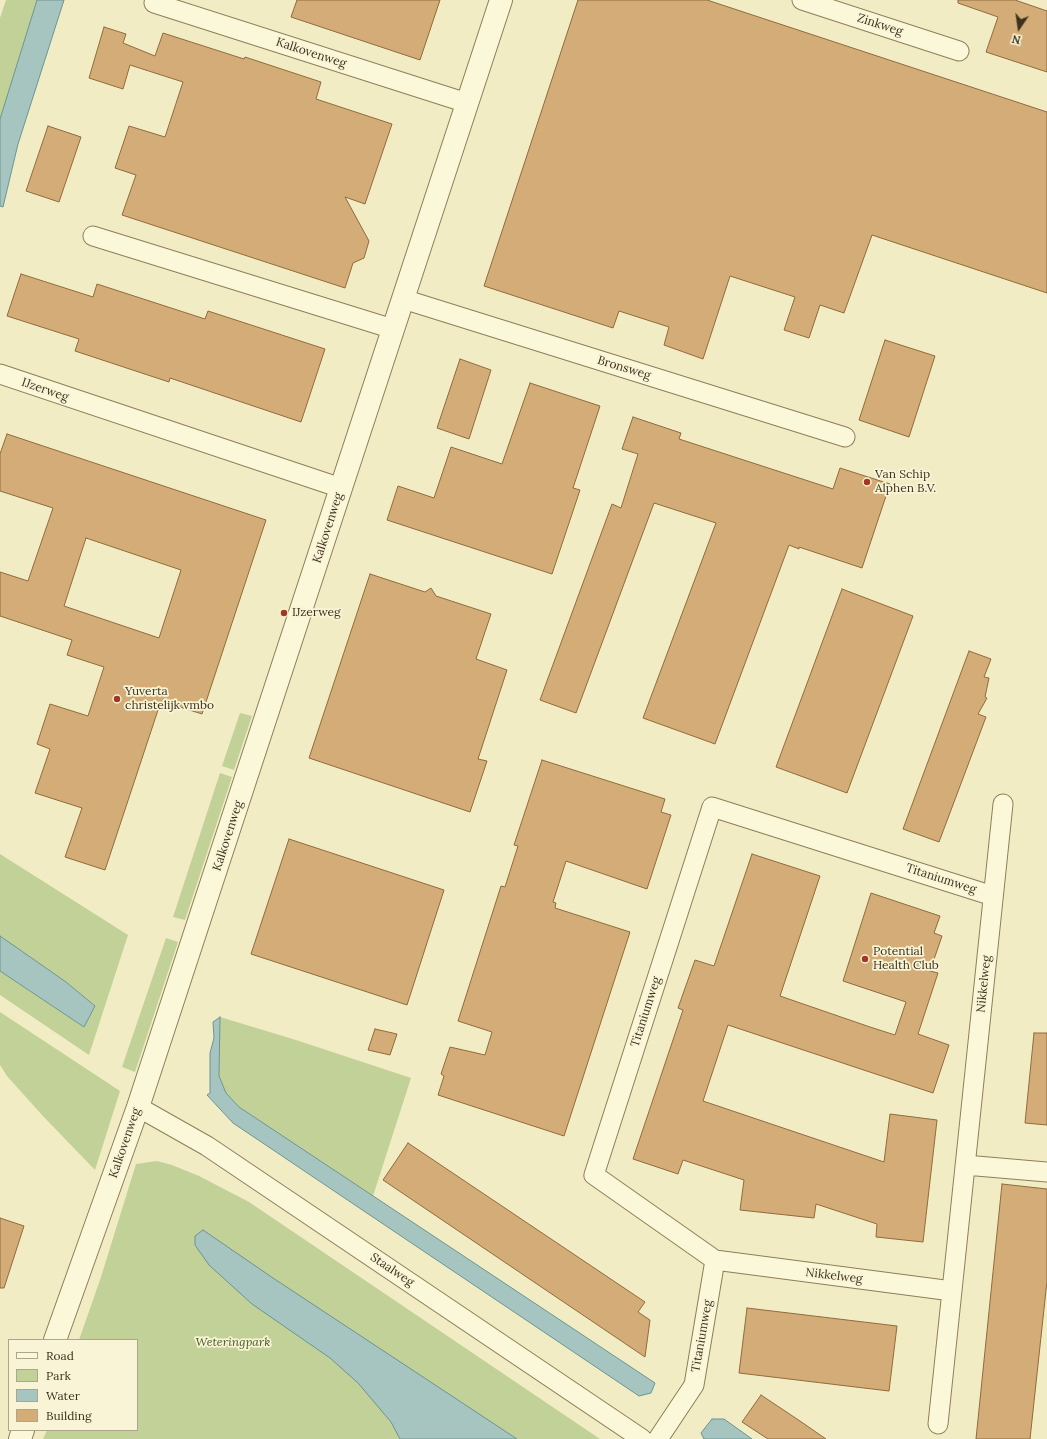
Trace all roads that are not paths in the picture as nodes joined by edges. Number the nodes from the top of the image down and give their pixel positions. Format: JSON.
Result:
{"nodes":[{"id":1,"x":501,"y":0,"type":"edge"},
{"id":2,"x":802,"y":0,"type":"edge"},
{"id":3,"x":154,"y":3,"type":"dead end"},
{"id":4,"x":959,"y":51,"type":"dead end"},
{"id":5,"x":467,"y":103,"type":"junction"},
{"id":6,"x":93,"y":236,"type":"dead end"},
{"id":7,"x":403,"y":299,"type":"junction"},
{"id":8,"x":393,"y":329,"type":"junction"},
{"id":9,"x":0,"y":374,"type":"edge"},
{"id":10,"x":845,"y":437,"type":"dead end"},
{"id":11,"x":341,"y":488,"type":"junction"},
{"id":12,"x":1003,"y":804,"type":"dead end"},
{"id":13,"x":993,"y":896,"type":"junction"},
{"id":14,"x":138,"y":1107,"type":"junction"},
{"id":15,"x":965,"y":1165,"type":"junction"},
{"id":16,"x":1047,"y":1172,"type":"edge"},
{"id":17,"x":715,"y":1260,"type":"junction"},
{"id":18,"x":952,"y":1291,"type":"junction"},
{"id":19,"x":56,"y":1339,"type":"edge"},
{"id":20,"x":938,"y":1424,"type":"dead end"},
{"id":21,"x":642,"y":1439,"type":"edge"},
{"id":22,"x":658,"y":1439,"type":"edge"}],
"edges":[{"from":1,"to":5,"type":"street","name":"Kalkovenweg"},
{"from":2,"to":4,"type":"street","name":"Zinkweg"},
{"from":3,"to":5,"type":"street","name":"Kalkovenweg"},
{"from":5,"to":7,"type":"street","name":"Kalkovenweg"},
{"from":6,"to":8,"type":"street"},
{"from":7,"to":8,"type":"street","name":"Kalkovenweg"},
{"from":7,"to":10,"type":"street","name":"Bronsweg"},
{"from":8,"to":11,"type":"street","name":"Kalkovenweg"},
{"from":9,"to":11,"type":"street","name":"IJzerweg"},
{"from":11,"to":14,"type":"street","name":"Kalkovenweg"},
{"from":12,"to":13,"type":"street","name":"Nikkelweg"},
{"from":13,"to":15,"type":"street","name":"Nikkelweg"},
{"from":13,"to":17,"type":"street","name":"Titaniumweg"},
{"from":14,"to":19,"type":"street","name":"Kalkovenweg"},
{"from":14,"to":21,"type":"street","name":"Staalweg"},
{"from":15,"to":16,"type":"street"},
{"from":15,"to":18,"type":"street","name":"Nikkelweg"},
{"from":17,"to":18,"type":"street","name":"Nikkelweg"},
{"from":17,"to":22,"type":"street","name":"Titaniumweg"},
{"from":18,"to":20,"type":"street","name":"Nikkelweg"}]}
